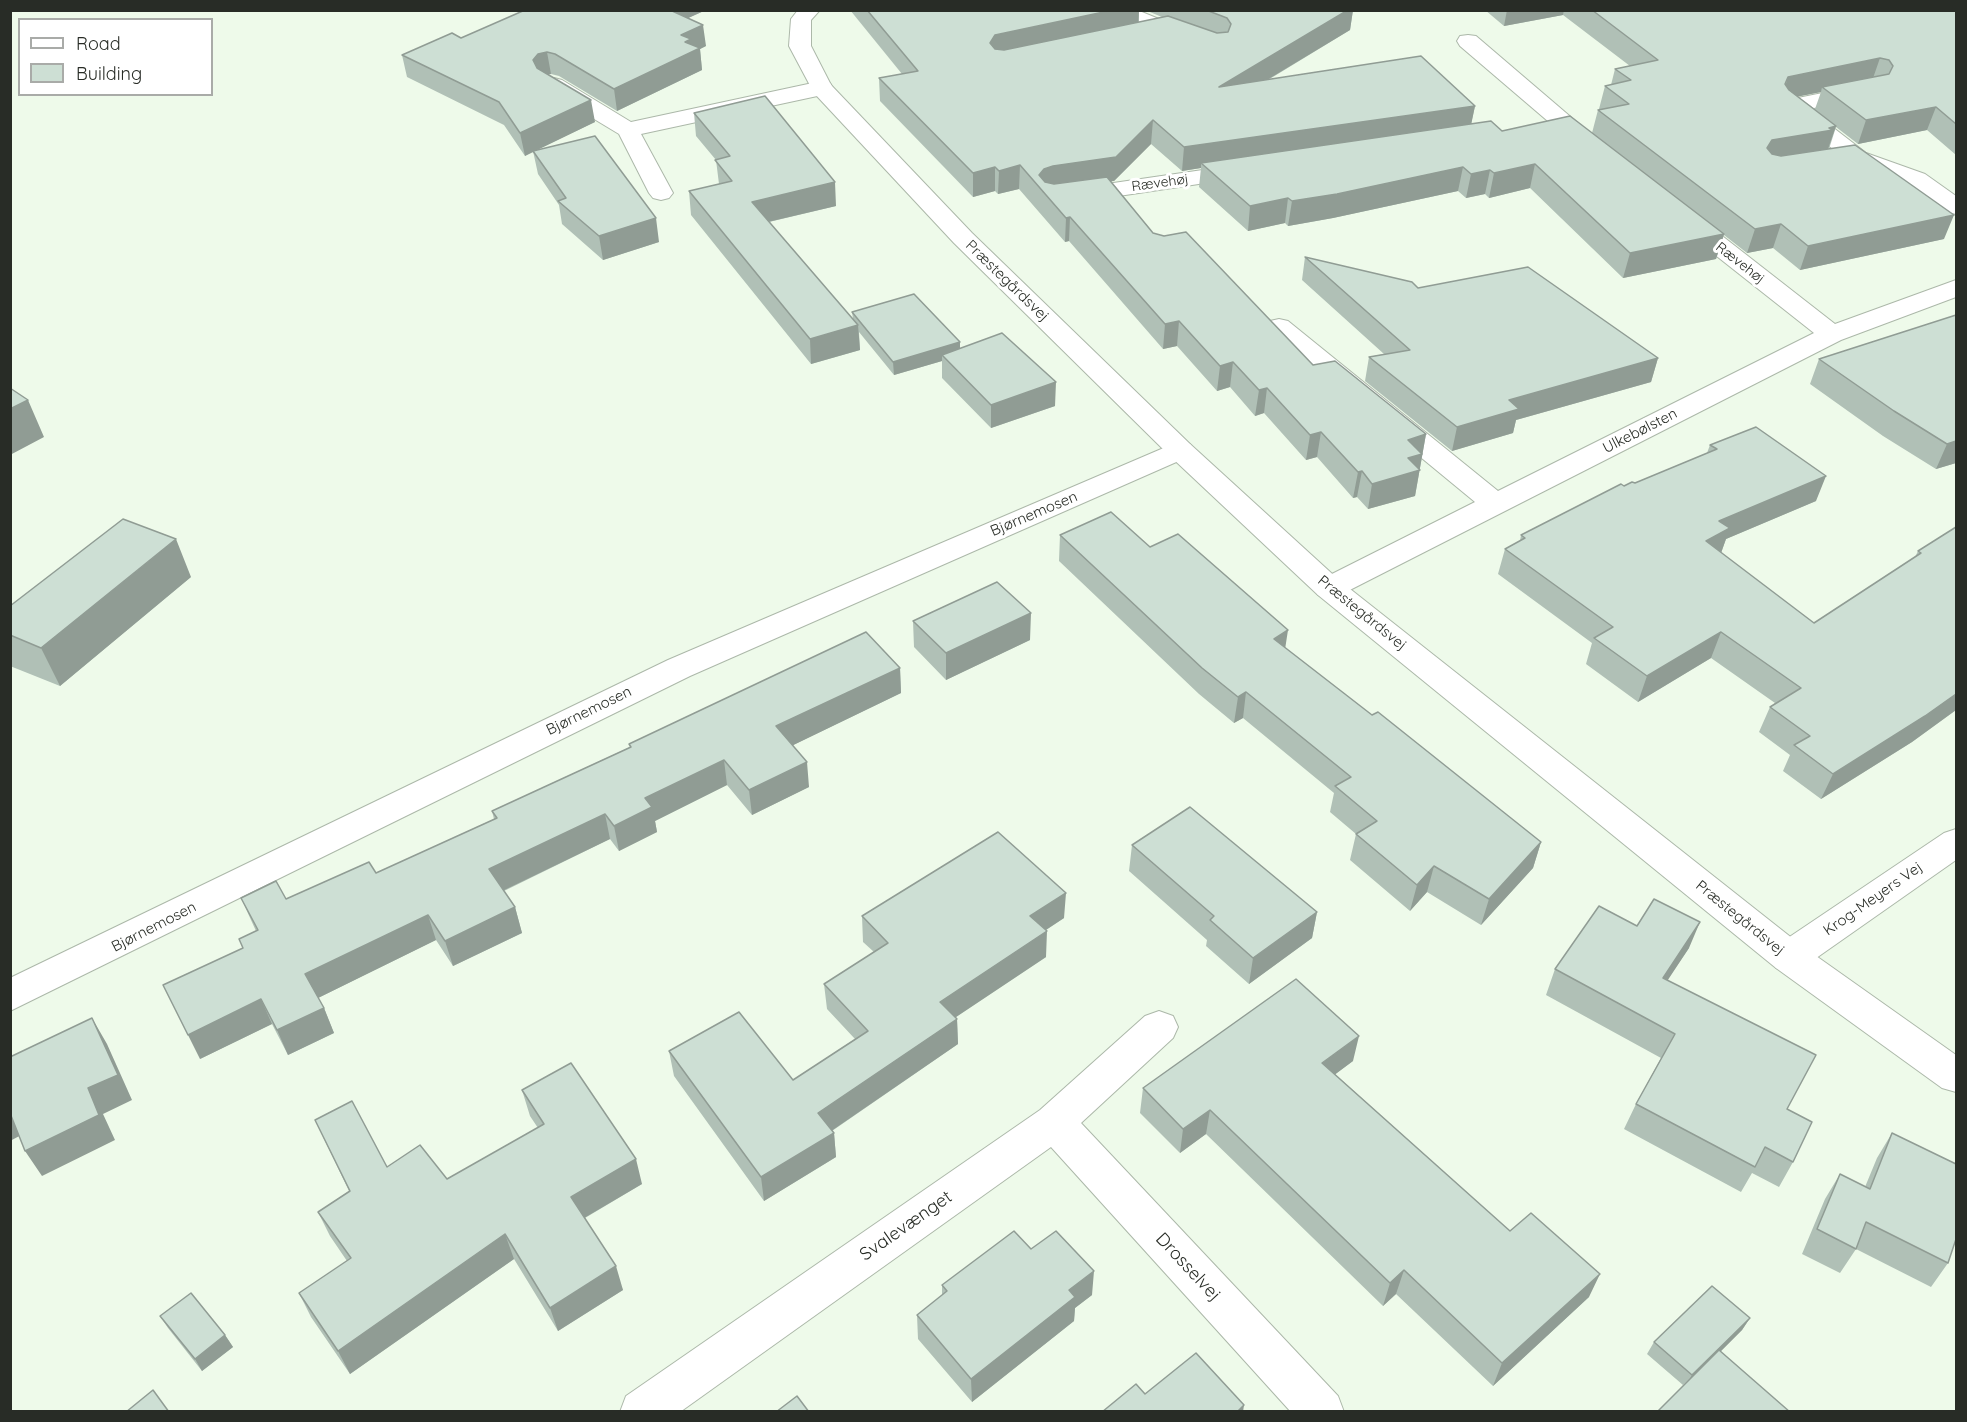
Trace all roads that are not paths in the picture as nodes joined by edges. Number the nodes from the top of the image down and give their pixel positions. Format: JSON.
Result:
{"nodes":[{"id":1,"x":810,"y":10,"type":"edge"},
{"id":2,"x":1117,"y":10,"type":"edge"},
{"id":3,"x":1167,"y":30,"type":"junction"},
{"id":4,"x":1132,"y":37,"type":"edge"},
{"id":5,"x":1468,"y":41,"type":"dead end"},
{"id":6,"x":1206,"y":44,"type":"edge"},
{"id":7,"x":549,"y":83,"type":"edge"},
{"id":8,"x":822,"y":88,"type":"junction"},
{"id":9,"x":1872,"y":90,"type":"edge"},
{"id":10,"x":1563,"y":125,"type":"junction"},
{"id":11,"x":1539,"y":128,"type":"edge"},
{"id":12,"x":628,"y":130,"type":"junction"},
{"id":13,"x":1858,"y":158,"type":"junction"},
{"id":14,"x":1609,"y":160,"type":"edge"},
{"id":15,"x":1826,"y":162,"type":"edge"},
{"id":16,"x":1267,"y":167,"type":"edge"},
{"id":17,"x":661,"y":193,"type":"dead end"},
{"id":18,"x":1053,"y":199,"type":"edge"},
{"id":19,"x":1664,"y":203,"type":"edge"},
{"id":20,"x":1956,"y":207,"type":"edge"},
{"id":21,"x":1956,"y":288,"type":"edge"},
{"id":22,"x":1279,"y":327,"type":"edge"},
{"id":23,"x":1832,"y":334,"type":"junction"},
{"id":24,"x":1180,"y":450,"type":"junction"},
{"id":25,"x":1496,"y":504,"type":"junction"},
{"id":26,"x":1329,"y":588,"type":"junction"},
{"id":27,"x":1956,"y":842,"type":"edge"},
{"id":28,"x":1790,"y":957,"type":"junction"},
{"id":29,"x":10,"y":996,"type":"edge"},
{"id":30,"x":1159,"y":1027,"type":"dead end"},
{"id":31,"x":1956,"y":1076,"type":"edge"},
{"id":32,"x":1054,"y":1122,"type":"junction"},
{"id":33,"x":642,"y":1412,"type":"edge"},
{"id":34,"x":1322,"y":1412,"type":"edge"}],
"edges":[{"from":1,"to":8,"type":"street","name":"Præstegårdsvej"},
{"from":2,"to":3,"type":"street"},
{"from":3,"to":4,"type":"street"},
{"from":3,"to":6,"type":"street"},
{"from":5,"to":10,"type":"street"},
{"from":7,"to":12,"type":"street"},
{"from":8,"to":12,"type":"street"},
{"from":8,"to":24,"type":"street","name":"Præstegårdsvej"},
{"from":9,"to":13,"type":"street"},
{"from":10,"to":11,"type":"street"},
{"from":10,"to":14,"type":"street"},
{"from":12,"to":17,"type":"street"},
{"from":13,"to":15,"type":"street"},
{"from":13,"to":20,"type":"street"},
{"from":16,"to":18,"type":"street","name":"Rævehøj"},
{"from":19,"to":23,"type":"street","name":"Rævehøj"},
{"from":21,"to":23,"type":"street","name":"Ulkebølsten"},
{"from":22,"to":25,"type":"street"},
{"from":23,"to":25,"type":"street","name":"Ulkebølsten"},
{"from":24,"to":26,"type":"street","name":"Præstegårdsvej"},
{"from":24,"to":29,"type":"street","name":"Bjørnemosen"},
{"from":25,"to":26,"type":"street","name":"Ulkebølsten"},
{"from":26,"to":28,"type":"street","name":"Præstegårdsvej"},
{"from":27,"to":28,"type":"street","name":"Krog-Meyers Vej"},
{"from":28,"to":31,"type":"street","name":"Præstegårdsvej"},
{"from":30,"to":32,"type":"street","name":"Svalevænget"},
{"from":32,"to":33,"type":"street","name":"Svalevænget"},
{"from":32,"to":34,"type":"street","name":"Drosselvej"}]}
